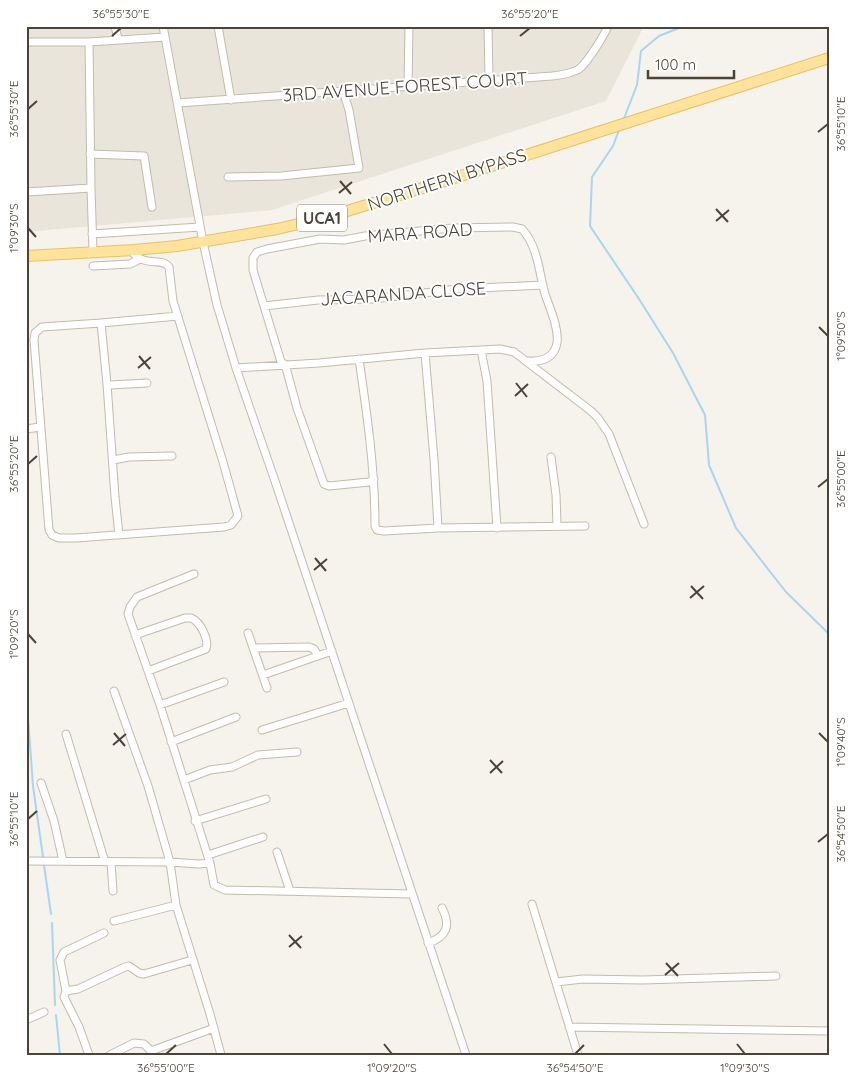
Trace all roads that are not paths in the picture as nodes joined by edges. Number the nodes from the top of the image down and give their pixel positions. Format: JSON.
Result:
{"nodes":[{"id":1,"x":115,"y":26,"type":"edge"},
{"id":2,"x":163,"y":26,"type":"edge"},
{"id":3,"x":218,"y":26,"type":"edge"},
{"id":4,"x":409,"y":26,"type":"edge"},
{"id":5,"x":488,"y":26,"type":"edge"},
{"id":6,"x":608,"y":26,"type":"edge"},
{"id":7,"x":165,"y":37,"type":"junction"},
{"id":8,"x":118,"y":39,"type":"junction"},
{"id":9,"x":26,"y":42,"type":"edge"},
{"id":10,"x":90,"y":42,"type":"junction"},
{"id":11,"x":829,"y":58,"type":"edge"},
{"id":12,"x":489,"y":80,"type":"junction"},
{"id":13,"x":408,"y":86,"type":"junction"},
{"id":14,"x":343,"y":91,"type":"junction"},
{"id":15,"x":230,"y":100,"type":"junction"},
{"id":16,"x":178,"y":103,"type":"junction"},
{"id":17,"x":90,"y":154,"type":"junction"},
{"id":18,"x":228,"y":178,"type":"dead end"},
{"id":19,"x":91,"y":188,"type":"junction"},
{"id":20,"x":26,"y":192,"type":"edge"},
{"id":21,"x":152,"y":207,"type":"dead end"},
{"id":22,"x":200,"y":227,"type":"junction"},
{"id":23,"x":92,"y":234,"type":"junction"},
{"id":24,"x":203,"y":242,"type":"junction"},
{"id":25,"x":93,"y":252,"type":"junction"},
{"id":26,"x":137,"y":255,"type":"junction"},
{"id":27,"x":26,"y":256,"type":"edge"},
{"id":28,"x":93,"y":266,"type":"dead end"},
{"id":29,"x":543,"y":285,"type":"junction"},
{"id":30,"x":264,"y":306,"type":"junction"},
{"id":31,"x":178,"y":316,"type":"junction"},
{"id":32,"x":101,"y":323,"type":"junction"},
{"id":33,"x":481,"y":350,"type":"junction"},
{"id":34,"x":425,"y":353,"type":"junction"},
{"id":35,"x":359,"y":359,"type":"junction"},
{"id":36,"x":527,"y":361,"type":"junction"},
{"id":37,"x":283,"y":364,"type":"junction"},
{"id":38,"x":236,"y":368,"type":"junction"},
{"id":39,"x":147,"y":383,"type":"dead end"},
{"id":40,"x":107,"y":384,"type":"junction"},
{"id":41,"x":40,"y":426,"type":"junction"},
{"id":42,"x":26,"y":429,"type":"edge"},
{"id":43,"x":172,"y":456,"type":"dead end"},
{"id":44,"x":550,"y":457,"type":"dead end"},
{"id":45,"x":113,"y":460,"type":"junction"},
{"id":46,"x":374,"y":479,"type":"junction"},
{"id":47,"x":644,"y":524,"type":"dead end"},
{"id":48,"x":557,"y":525,"type":"junction"},
{"id":49,"x":585,"y":526,"type":"dead end"},
{"id":50,"x":438,"y":528,"type":"junction"},
{"id":51,"x":497,"y":528,"type":"junction"},
{"id":52,"x":119,"y":535,"type":"junction"},
{"id":53,"x":194,"y":574,"type":"dead end"},
{"id":54,"x":248,"y":633,"type":"dead end"},
{"id":55,"x":135,"y":635,"type":"junction"},
{"id":56,"x":253,"y":648,"type":"junction"},
{"id":57,"x":332,"y":651,"type":"junction"},
{"id":58,"x":318,"y":656,"type":"junction"},
{"id":59,"x":148,"y":671,"type":"junction"},
{"id":60,"x":263,"y":675,"type":"junction"},
{"id":61,"x":224,"y":682,"type":"dead end"},
{"id":62,"x":267,"y":688,"type":"dead end"},
{"id":63,"x":114,"y":691,"type":"dead end"},
{"id":64,"x":349,"y":703,"type":"junction"},
{"id":65,"x":160,"y":705,"type":"junction"},
{"id":66,"x":236,"y":718,"type":"dead end"},
{"id":67,"x":262,"y":730,"type":"dead end"},
{"id":68,"x":66,"y":734,"type":"dead end"},
{"id":69,"x":171,"y":742,"type":"junction"},
{"id":70,"x":297,"y":752,"type":"dead end"},
{"id":71,"x":184,"y":780,"type":"junction"},
{"id":72,"x":41,"y":783,"type":"dead end"},
{"id":73,"x":266,"y":799,"type":"dead end"},
{"id":74,"x":195,"y":821,"type":"junction"},
{"id":75,"x":263,"y":836,"type":"dead end"},
{"id":76,"x":277,"y":852,"type":"dead end"},
{"id":77,"x":209,"y":859,"type":"junction"},
{"id":78,"x":26,"y":861,"type":"edge"},
{"id":79,"x":63,"y":861,"type":"junction"},
{"id":80,"x":108,"y":862,"type":"junction"},
{"id":81,"x":170,"y":862,"type":"junction"},
{"id":82,"x":113,"y":891,"type":"dead end"},
{"id":83,"x":290,"y":891,"type":"junction"},
{"id":84,"x":412,"y":894,"type":"junction"},
{"id":85,"x":532,"y":904,"type":"dead end"},
{"id":86,"x":176,"y":905,"type":"junction"},
{"id":87,"x":442,"y":908,"type":"dead end"},
{"id":88,"x":114,"y":922,"type":"dead end"},
{"id":89,"x":104,"y":933,"type":"dead end"},
{"id":90,"x":428,"y":943,"type":"junction"},
{"id":91,"x":192,"y":960,"type":"junction"},
{"id":92,"x":776,"y":976,"type":"dead end"},
{"id":93,"x":556,"y":982,"type":"junction"},
{"id":94,"x":66,"y":991,"type":"junction"},
{"id":95,"x":44,"y":1012,"type":"dead end"},
{"id":96,"x":26,"y":1020,"type":"edge"},
{"id":97,"x":569,"y":1027,"type":"junction"},
{"id":98,"x":214,"y":1028,"type":"junction"},
{"id":99,"x":829,"y":1031,"type":"edge"},
{"id":100,"x":151,"y":1053,"type":"edge"},
{"id":101,"x":89,"y":1055,"type":"edge"},
{"id":102,"x":110,"y":1055,"type":"edge"},
{"id":103,"x":221,"y":1055,"type":"edge"},
{"id":104,"x":466,"y":1055,"type":"edge"},
{"id":105,"x":578,"y":1055,"type":"edge"}],
"edges":[{"from":1,"to":8,"type":"street"},
{"from":2,"to":7,"type":"street"},
{"from":3,"to":15,"type":"street"},
{"from":4,"to":13,"type":"street"},
{"from":5,"to":12,"type":"street"},
{"from":6,"to":12,"type":"street","name":"3RD AVENUE FOREST COURT"},
{"from":7,"to":8,"type":"street"},
{"from":7,"to":16,"type":"street"},
{"from":8,"to":10,"type":"street"},
{"from":9,"to":10,"type":"street"},
{"from":10,"to":17,"type":"street"},
{"from":11,"to":24,"type":"main road","name":"NORTHERN BYPASS","number":"UCA1"},
{"from":12,"to":13,"type":"street","name":"3RD AVENUE FOREST COURT"},
{"from":13,"to":14,"type":"street","name":"3RD AVENUE FOREST COURT"},
{"from":14,"to":15,"type":"street","name":"3RD AVENUE FOREST COURT"},
{"from":14,"to":18,"type":"street"},
{"from":15,"to":16,"type":"street","name":"3RD AVENUE FOREST COURT"},
{"from":16,"to":22,"type":"street"},
{"from":17,"to":19,"type":"street"},
{"from":17,"to":21,"type":"street"},
{"from":19,"to":20,"type":"street"},
{"from":19,"to":23,"type":"street"},
{"from":22,"to":23,"type":"street"},
{"from":22,"to":24,"type":"street"},
{"from":23,"to":25,"type":"street"},
{"from":24,"to":26,"type":"main road","name":"NORTHERN BYPASS","number":"UCA1"},
{"from":24,"to":38,"type":"street"},
{"from":25,"to":26,"type":"main road","name":"NORTHERN BYPASS","number":"UCA1"},
{"from":25,"to":27,"type":"main road","name":"NORTHERN BYPASS","number":"UCA1"},
{"from":26,"to":28,"type":"street"},
{"from":26,"to":31,"type":"street"},
{"from":29,"to":30,"type":"street","name":"JACARANDA CLOSE"},
{"from":29,"to":30,"type":"street","name":"MARA ROAD"},
{"from":29,"to":36,"type":"street"},
{"from":30,"to":37,"type":"street","name":"MARA ROAD"},
{"from":31,"to":32,"type":"street"},
{"from":31,"to":52,"type":"street"},
{"from":32,"to":40,"type":"street"},
{"from":32,"to":41,"type":"street"},
{"from":33,"to":34,"type":"street"},
{"from":33,"to":36,"type":"street"},
{"from":33,"to":51,"type":"street"},
{"from":34,"to":35,"type":"street"},
{"from":34,"to":50,"type":"street"},
{"from":35,"to":37,"type":"street"},
{"from":35,"to":46,"type":"street"},
{"from":36,"to":47,"type":"street"},
{"from":37,"to":38,"type":"street"},
{"from":37,"to":46,"type":"street","name":"MARA ROAD"},
{"from":38,"to":57,"type":"street"},
{"from":39,"to":40,"type":"street"},
{"from":40,"to":45,"type":"street"},
{"from":41,"to":42,"type":"street"},
{"from":41,"to":52,"type":"street"},
{"from":43,"to":45,"type":"street"},
{"from":44,"to":48,"type":"street"},
{"from":45,"to":52,"type":"street"},
{"from":46,"to":50,"type":"street"},
{"from":48,"to":49,"type":"street"},
{"from":48,"to":51,"type":"street"},
{"from":50,"to":51,"type":"street"},
{"from":53,"to":55,"type":"street"},
{"from":54,"to":56,"type":"street"},
{"from":55,"to":59,"type":"street"},
{"from":55,"to":59,"type":"street"},
{"from":56,"to":58,"type":"street"},
{"from":56,"to":60,"type":"street"},
{"from":57,"to":58,"type":"street"},
{"from":57,"to":64,"type":"street"},
{"from":58,"to":60,"type":"street"},
{"from":59,"to":65,"type":"street"},
{"from":60,"to":62,"type":"street"},
{"from":61,"to":65,"type":"street"},
{"from":63,"to":81,"type":"street"},
{"from":64,"to":67,"type":"street"},
{"from":64,"to":84,"type":"street"},
{"from":65,"to":69,"type":"street"},
{"from":66,"to":69,"type":"street"},
{"from":68,"to":80,"type":"street"},
{"from":69,"to":71,"type":"street"},
{"from":70,"to":71,"type":"street"},
{"from":71,"to":74,"type":"street"},
{"from":72,"to":79,"type":"street"},
{"from":73,"to":74,"type":"street"},
{"from":74,"to":77,"type":"street"},
{"from":75,"to":77,"type":"street"},
{"from":76,"to":83,"type":"street"},
{"from":77,"to":81,"type":"street"},
{"from":77,"to":83,"type":"street"},
{"from":78,"to":79,"type":"street"},
{"from":79,"to":80,"type":"street"},
{"from":80,"to":81,"type":"street"},
{"from":80,"to":82,"type":"street"},
{"from":81,"to":86,"type":"street"},
{"from":83,"to":84,"type":"street"},
{"from":84,"to":90,"type":"street"},
{"from":85,"to":93,"type":"street"},
{"from":86,"to":88,"type":"street"},
{"from":86,"to":91,"type":"street"},
{"from":87,"to":90,"type":"street"},
{"from":89,"to":94,"type":"street"},
{"from":90,"to":104,"type":"street"},
{"from":91,"to":94,"type":"street"},
{"from":91,"to":98,"type":"street"},
{"from":92,"to":93,"type":"street"},
{"from":93,"to":97,"type":"street"},
{"from":94,"to":101,"type":"street"},
{"from":95,"to":96,"type":"street"},
{"from":97,"to":99,"type":"street"},
{"from":97,"to":105,"type":"street"},
{"from":98,"to":100,"type":"street"},
{"from":98,"to":103,"type":"street"},
{"from":100,"to":102,"type":"street"}]}
